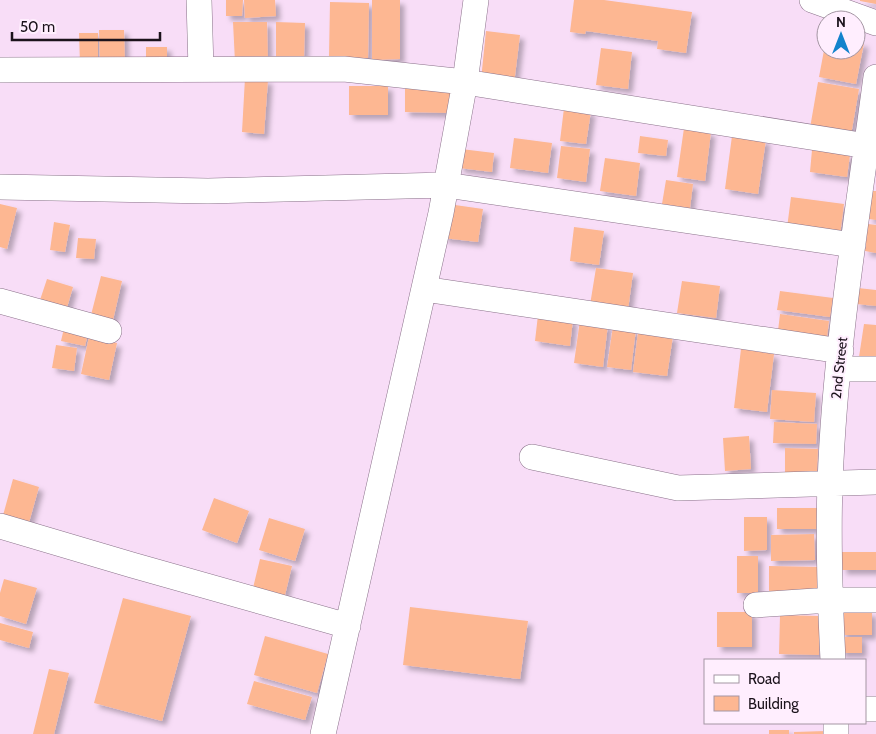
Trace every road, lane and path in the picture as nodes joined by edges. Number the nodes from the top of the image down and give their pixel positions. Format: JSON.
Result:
{"nodes":[{"id":1,"x":199,"y":0,"type":"edge"},
{"id":2,"x":476,"y":0,"type":"edge"},
{"id":3,"x":812,"y":0,"type":"edge"},
{"id":4,"x":876,"y":23,"type":"edge"},
{"id":5,"x":200,"y":69,"type":"junction"},
{"id":6,"x":0,"y":70,"type":"edge"},
{"id":7,"x":876,"y":77,"type":"edge"},
{"id":8,"x":465,"y":82,"type":"junction"},
{"id":9,"x":867,"y":146,"type":"junction"},
{"id":10,"x":446,"y":185,"type":"junction"},
{"id":11,"x":0,"y":187,"type":"edge"},
{"id":12,"x":853,"y":246,"type":"junction"},
{"id":13,"x":424,"y":289,"type":"junction"},
{"id":14,"x":0,"y":301,"type":"edge"},
{"id":15,"x":108,"y":332,"type":"dead end"},
{"id":16,"x":840,"y":360,"type":"junction"},
{"id":17,"x":876,"y":369,"type":"edge"},
{"id":18,"x":532,"y":456,"type":"dead end"},
{"id":19,"x":876,"y":482,"type":"edge"},
{"id":20,"x":830,"y":483,"type":"junction"},
{"id":21,"x":0,"y":526,"type":"edge"},
{"id":22,"x":830,"y":600,"type":"junction"},
{"id":23,"x":876,"y":600,"type":"edge"},
{"id":24,"x":756,"y":605,"type":"dead end"},
{"id":25,"x":348,"y":626,"type":"junction"},
{"id":26,"x":833,"y":659,"type":"edge"},
{"id":27,"x":323,"y":734,"type":"edge"}],
"edges":[{"from":1,"to":5,"type":"street"},
{"from":2,"to":8,"type":"street"},
{"from":3,"to":4,"type":"street"},
{"from":5,"to":6,"type":"street"},
{"from":5,"to":8,"type":"street"},
{"from":7,"to":9,"type":"street","name":"2nd Street"},
{"from":8,"to":9,"type":"street"},
{"from":8,"to":10,"type":"street"},
{"from":9,"to":12,"type":"street","name":"2nd Street"},
{"from":10,"to":11,"type":"street"},
{"from":10,"to":12,"type":"street"},
{"from":10,"to":13,"type":"street"},
{"from":12,"to":16,"type":"street","name":"2nd Street"},
{"from":13,"to":16,"type":"street"},
{"from":13,"to":25,"type":"street"},
{"from":14,"to":15,"type":"street"},
{"from":16,"to":17,"type":"street"},
{"from":16,"to":20,"type":"street","name":"2nd Street"},
{"from":18,"to":20,"type":"street"},
{"from":19,"to":20,"type":"street"},
{"from":20,"to":22,"type":"street","name":"2nd Street"},
{"from":21,"to":25,"type":"street"},
{"from":22,"to":23,"type":"street"},
{"from":22,"to":24,"type":"street"},
{"from":22,"to":26,"type":"street","name":"2nd Street"},
{"from":25,"to":27,"type":"street"}]}
